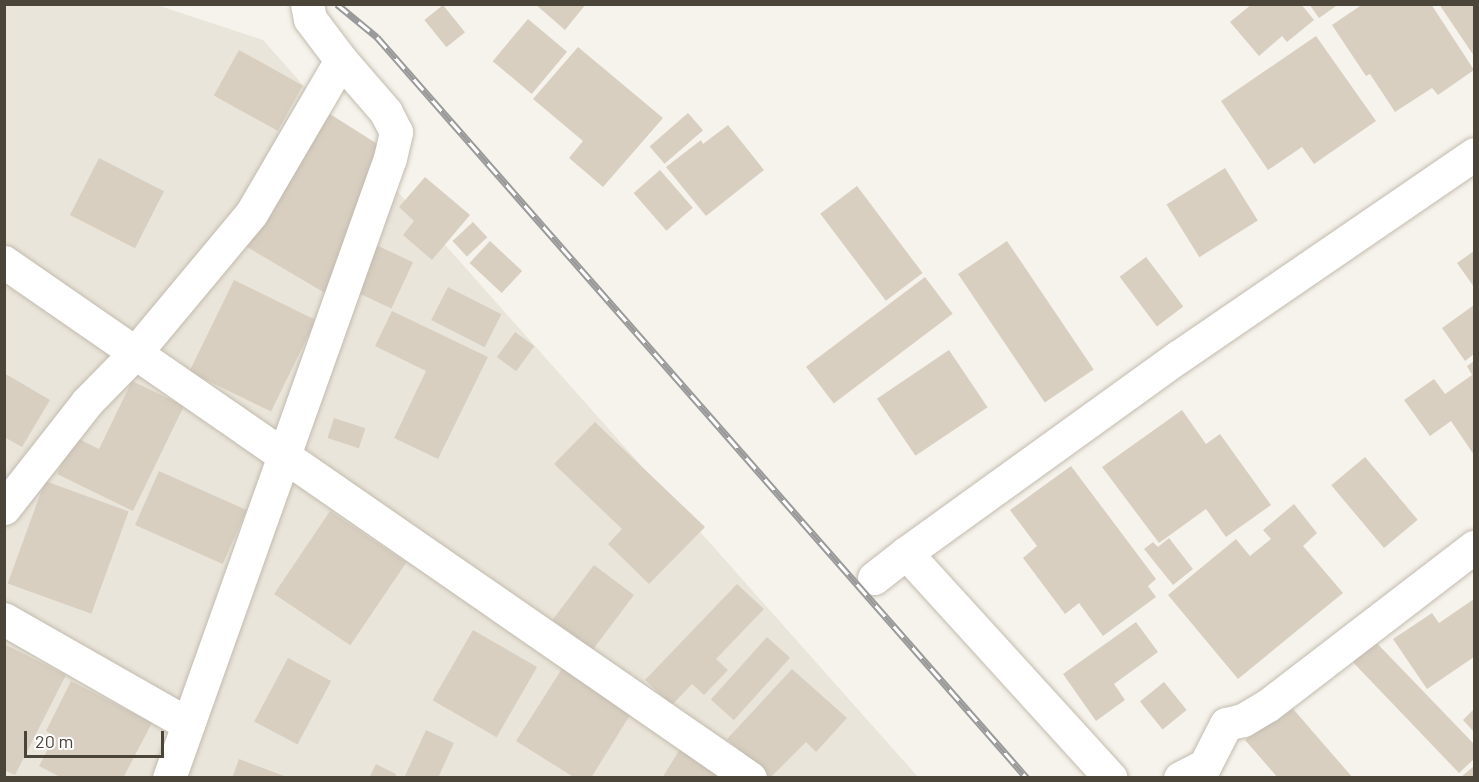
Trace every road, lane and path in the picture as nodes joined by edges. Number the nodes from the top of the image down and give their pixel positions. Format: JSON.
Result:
{"nodes":[{"id":1,"x":307,"y":4,"type":"edge"},
{"id":2,"x":340,"y":60,"type":"junction"},
{"id":3,"x":1474,"y":154,"type":"edge"},
{"id":4,"x":4,"y":262,"type":"edge"},
{"id":5,"x":135,"y":352,"type":"junction"},
{"id":6,"x":285,"y":454,"type":"junction"},
{"id":7,"x":4,"y":508,"type":"edge"},
{"id":8,"x":1474,"y":547,"type":"edge"},
{"id":9,"x":906,"y":553,"type":"junction"},
{"id":10,"x":874,"y":578,"type":"dead end"},
{"id":11,"x":4,"y":619,"type":"edge"},
{"id":12,"x":188,"y":724,"type":"junction"},
{"id":13,"x":169,"y":777,"type":"edge"},
{"id":14,"x":750,"y":777,"type":"edge"},
{"id":15,"x":1111,"y":777,"type":"edge"},
{"id":16,"x":1180,"y":777,"type":"edge"}],
"edges":[{"from":1,"to":2,"type":"street"},
{"from":2,"to":5,"type":"street"},
{"from":2,"to":6,"type":"street"},
{"from":3,"to":9,"type":"street"},
{"from":4,"to":5,"type":"street"},
{"from":5,"to":6,"type":"street"},
{"from":5,"to":7,"type":"street"},
{"from":6,"to":12,"type":"street"},
{"from":6,"to":14,"type":"street"},
{"from":8,"to":16,"type":"street"},
{"from":9,"to":10,"type":"street"},
{"from":9,"to":15,"type":"street"},
{"from":11,"to":12,"type":"street"},
{"from":12,"to":13,"type":"street"}]}
